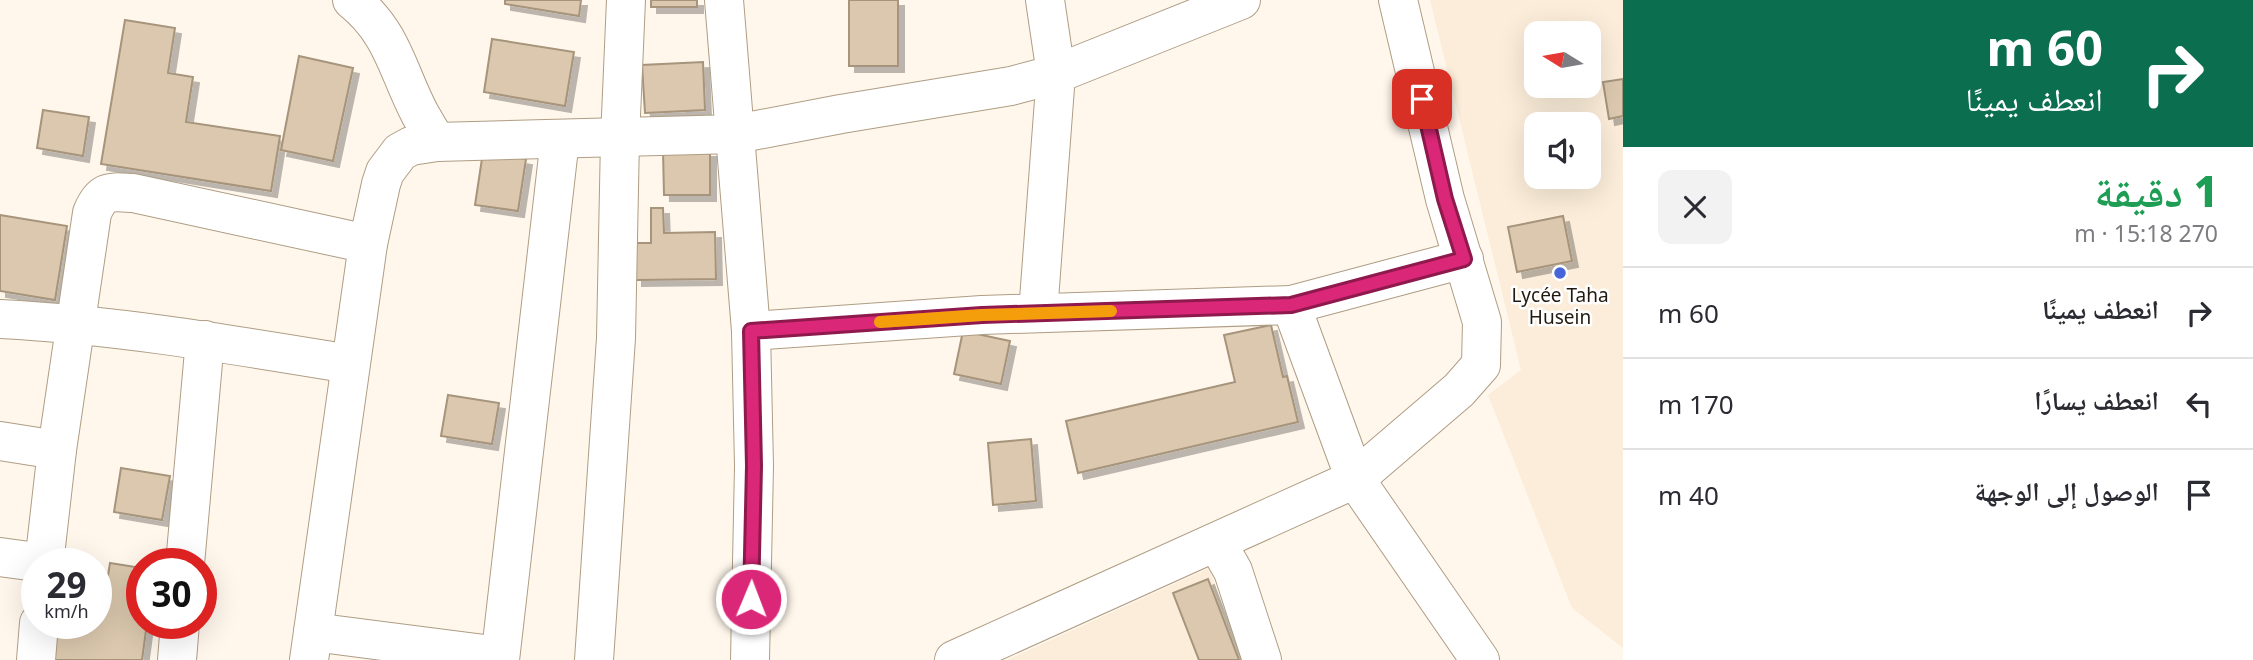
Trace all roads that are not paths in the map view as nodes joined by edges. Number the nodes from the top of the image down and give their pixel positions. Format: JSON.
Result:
{"nodes":[{"id":1,"x":352,"y":0,"type":"edge"},
{"id":2,"x":626,"y":0,"type":"edge"},
{"id":3,"x":724,"y":0,"type":"edge"},
{"id":4,"x":1045,"y":0,"type":"edge"},
{"id":5,"x":1241,"y":0,"type":"edge"},
{"id":6,"x":1398,"y":0,"type":"edge"},
{"id":7,"x":1056,"y":74,"type":"junction"},
{"id":8,"x":736,"y":134,"type":"junction"},
{"id":9,"x":560,"y":139,"type":"junction"},
{"id":10,"x":620,"y":139,"type":"junction"},
{"id":11,"x":437,"y":142,"type":"junction"},
{"id":12,"x":368,"y":244,"type":"junction"},
{"id":13,"x":1464,"y":259,"type":"junction"},
{"id":14,"x":1291,"y":305,"type":"junction"},
{"id":15,"x":1038,"y":313,"type":"junction"},
{"id":16,"x":0,"y":319,"type":"edge"},
{"id":17,"x":76,"y":323,"type":"junction"},
{"id":18,"x":751,"y":331,"type":"junction"},
{"id":19,"x":205,"y":340,"type":"junction"},
{"id":20,"x":350,"y":364,"type":"junction"},
{"id":21,"x":0,"y":441,"type":"edge"},
{"id":22,"x":57,"y":450,"type":"junction"},
{"id":23,"x":1355,"y":479,"type":"junction"},
{"id":24,"x":1217,"y":543,"type":"junction"},
{"id":25,"x":46,"y":548,"type":"edge"},
{"id":26,"x":186,"y":548,"type":"edge"},
{"id":27,"x":0,"y":557,"type":"edge"},
{"id":28,"x":21,"y":560,"type":"edge"},
{"id":29,"x":38,"y":639,"type":"edge"},
{"id":30,"x":179,"y":639,"type":"edge"},
{"id":31,"x":311,"y":646,"type":"edge"},
{"id":32,"x":500,"y":658,"type":"edge"},
{"id":33,"x":36,"y":660,"type":"edge"},
{"id":34,"x":177,"y":660,"type":"edge"},
{"id":35,"x":594,"y":660,"type":"edge"},
{"id":36,"x":750,"y":660,"type":"edge"},
{"id":37,"x":954,"y":660,"type":"edge"},
{"id":38,"x":1262,"y":660,"type":"edge"},
{"id":39,"x":1480,"y":660,"type":"edge"}],
"edges":[{"from":1,"to":11,"type":"street"},
{"from":2,"to":10,"type":"street"},
{"from":3,"to":8,"type":"street"},
{"from":4,"to":7,"type":"street"},
{"from":5,"to":7,"type":"street"},
{"from":6,"to":13,"type":"street"},
{"from":7,"to":8,"type":"street"},
{"from":7,"to":15,"type":"street"},
{"from":8,"to":10,"type":"street"},
{"from":8,"to":18,"type":"street"},
{"from":9,"to":10,"type":"street"},
{"from":9,"to":11,"type":"street"},
{"from":9,"to":32,"type":"street"},
{"from":10,"to":35,"type":"street"},
{"from":11,"to":12,"type":"street"},
{"from":12,"to":17,"type":"street"},
{"from":12,"to":20,"type":"street"},
{"from":13,"to":14,"type":"street"},
{"from":13,"to":23,"type":"street"},
{"from":14,"to":15,"type":"street"},
{"from":14,"to":23,"type":"street"},
{"from":15,"to":18,"type":"street"},
{"from":16,"to":17,"type":"street"},
{"from":17,"to":19,"type":"street"},
{"from":17,"to":22,"type":"street"},
{"from":18,"to":36,"type":"street"},
{"from":19,"to":20,"type":"street"},
{"from":19,"to":26,"type":"street"},
{"from":20,"to":31,"type":"street"},
{"from":21,"to":22,"type":"street"},
{"from":22,"to":25,"type":"street"},
{"from":23,"to":24,"type":"street"},
{"from":23,"to":39,"type":"street"},
{"from":24,"to":37,"type":"street"},
{"from":24,"to":38,"type":"street"},
{"from":27,"to":28,"type":"street"},
{"from":29,"to":33,"type":"street"},
{"from":30,"to":34,"type":"street"},
{"from":31,"to":32,"type":"street"}]}
